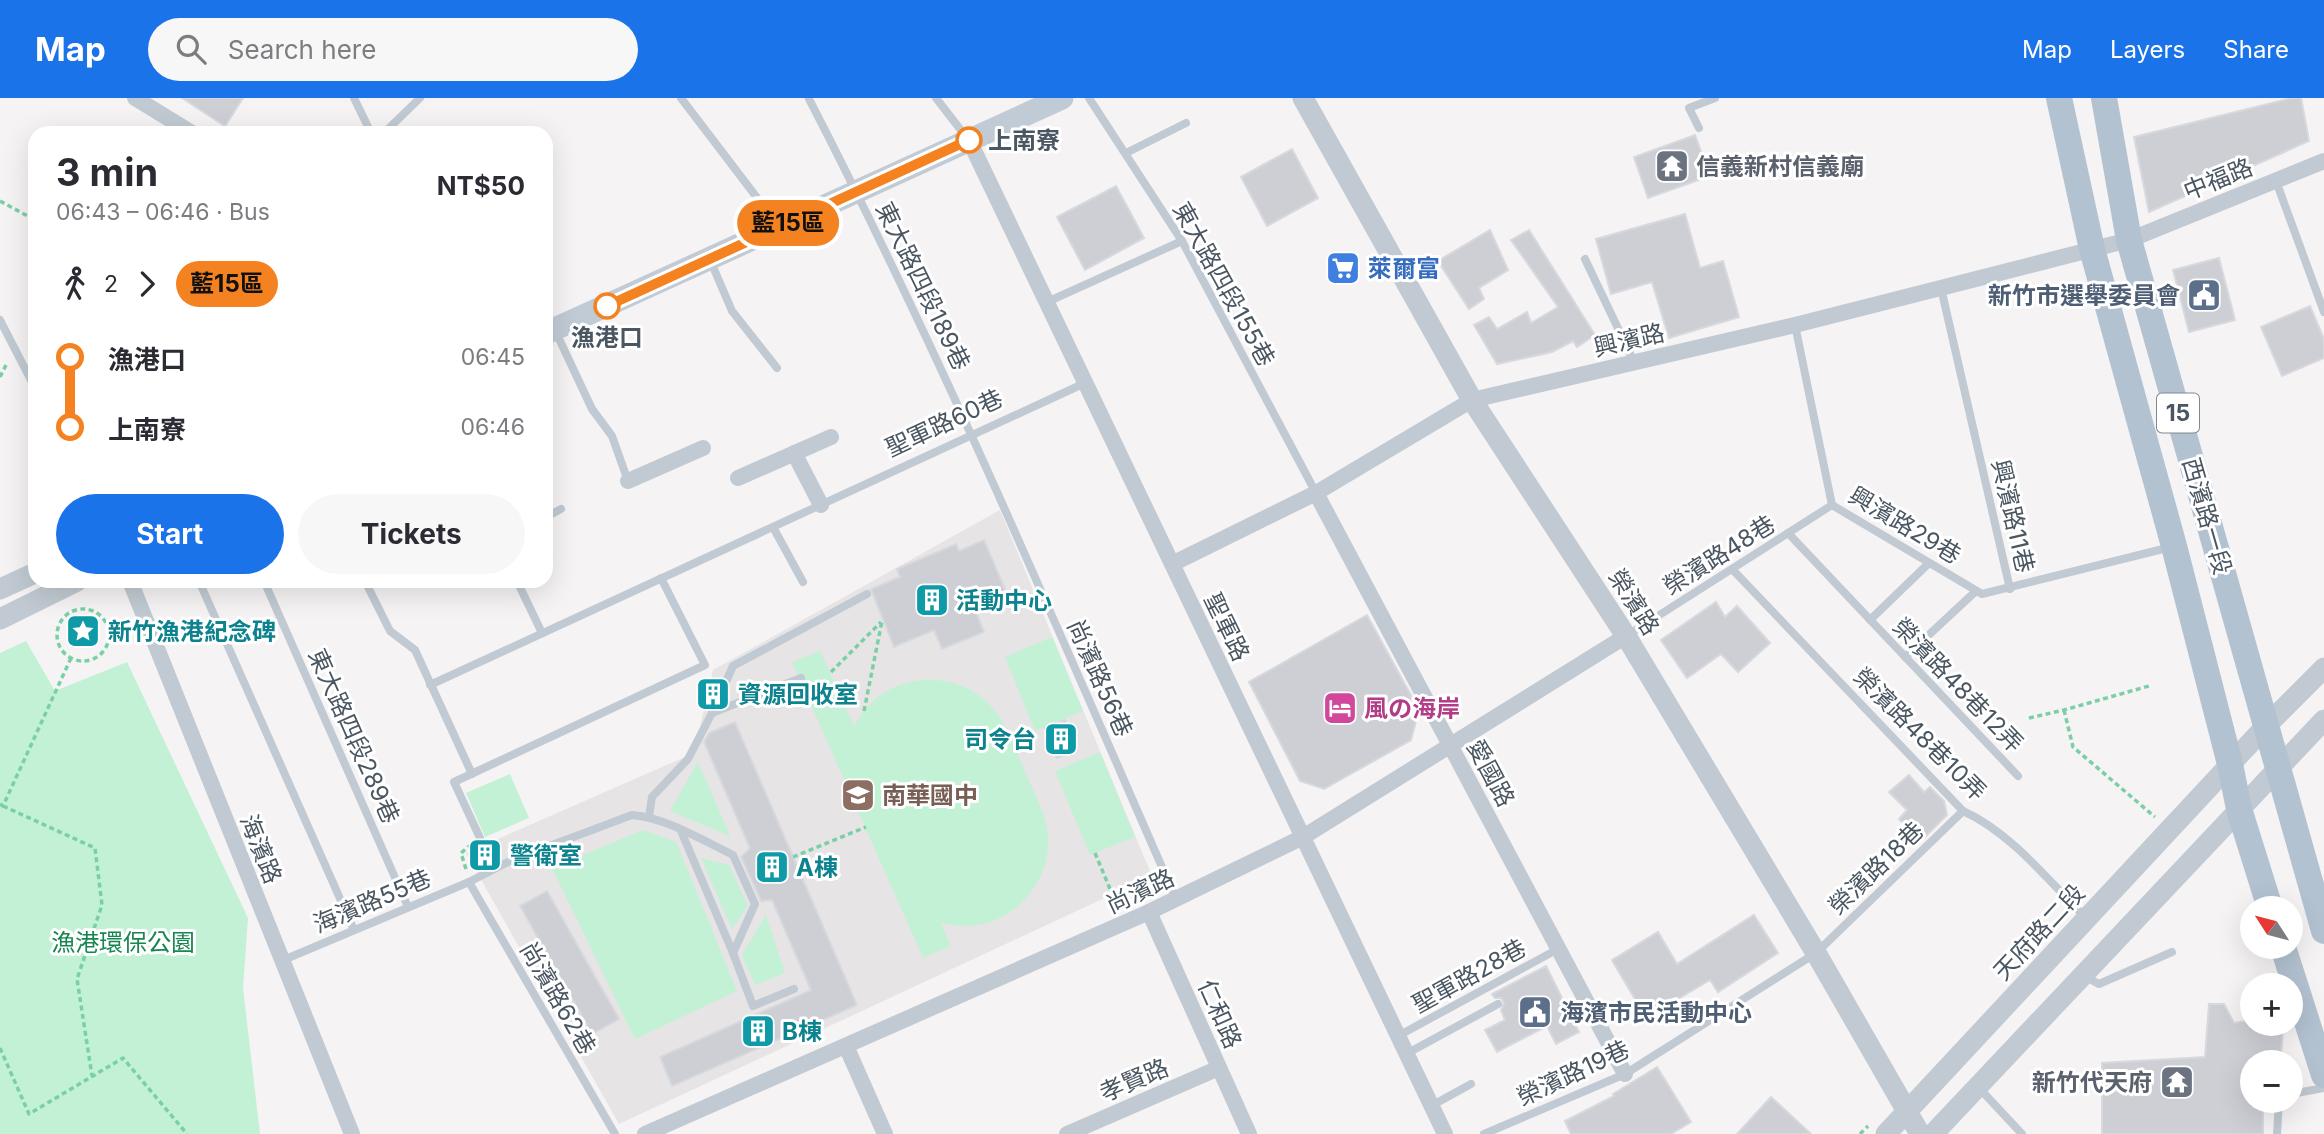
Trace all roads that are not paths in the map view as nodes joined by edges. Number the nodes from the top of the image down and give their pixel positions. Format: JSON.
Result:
{"nodes":[{"id":1,"x":135,"y":98,"type":"edge"},
{"id":2,"x":354,"y":98,"type":"edge"},
{"id":3,"x":420,"y":98,"type":"edge"},
{"id":4,"x":681,"y":98,"type":"edge"},
{"id":5,"x":936,"y":98,"type":"edge"},
{"id":6,"x":1062,"y":98,"type":"edge"},
{"id":7,"x":1089,"y":98,"type":"edge"},
{"id":8,"x":1303,"y":98,"type":"edge"},
{"id":9,"x":1716,"y":98,"type":"edge"},
{"id":10,"x":2059,"y":98,"type":"edge"},
{"id":11,"x":2104,"y":98,"type":"edge"},
{"id":12,"x":808,"y":99,"type":"edge"},
{"id":13,"x":1186,"y":123,"type":"dead end"},
{"id":14,"x":181,"y":126,"type":"edge"},
{"id":15,"x":368,"y":126,"type":"edge"},
{"id":16,"x":391,"y":126,"type":"edge"},
{"id":17,"x":1699,"y":128,"type":"dead end"},
{"id":18,"x":969,"y":140,"type":"junction"},
{"id":19,"x":1125,"y":153,"type":"junction"},
{"id":20,"x":2324,"y":161,"type":"edge"},
{"id":21,"x":2276,"y":181,"type":"junction"},
{"id":22,"x":857,"y":192,"type":"junction"},
{"id":23,"x":779,"y":228,"type":"junction"},
{"id":24,"x":2129,"y":240,"type":"junction"},
{"id":25,"x":1182,"y":241,"type":"junction"},
{"id":26,"x":2092,"y":249,"type":"junction"},
{"id":27,"x":710,"y":259,"type":"junction"},
{"id":28,"x":1585,"y":259,"type":"dead end"},
{"id":29,"x":1941,"y":287,"type":"junction"},
{"id":30,"x":1047,"y":302,"type":"junction"},
{"id":31,"x":2324,"y":312,"type":"edge"},
{"id":32,"x":0,"y":320,"type":"edge"},
{"id":33,"x":553,"y":322,"type":"edge"},
{"id":34,"x":1795,"y":325,"type":"junction"},
{"id":35,"x":553,"y":332,"type":"edge"},
{"id":36,"x":1633,"y":362,"type":"junction"},
{"id":37,"x":777,"y":368,"type":"dead end"},
{"id":38,"x":28,"y":374,"type":"edge"},
{"id":39,"x":1085,"y":383,"type":"junction"},
{"id":40,"x":1472,"y":400,"type":"junction"},
{"id":41,"x":973,"y":434,"type":"junction"},
{"id":42,"x":831,"y":437,"type":"dead end"},
{"id":43,"x":703,"y":448,"type":"dead end"},
{"id":44,"x":794,"y":453,"type":"junction"},
{"id":45,"x":738,"y":478,"type":"dead end"},
{"id":46,"x":628,"y":481,"type":"joint"},
{"id":47,"x":1316,"y":493,"type":"junction"},
{"id":48,"x":821,"y":505,"type":"junction"},
{"id":49,"x":1832,"y":505,"type":"junction"},
{"id":50,"x":561,"y":509,"type":"dead end"},
{"id":51,"x":553,"y":513,"type":"edge"},
{"id":52,"x":773,"y":527,"type":"junction"},
{"id":53,"x":1788,"y":533,"type":"junction"},
{"id":54,"x":2174,"y":547,"type":"junction"},
{"id":55,"x":1928,"y":563,"type":"junction"},
{"id":56,"x":1172,"y":564,"type":"junction"},
{"id":57,"x":1732,"y":569,"type":"junction"},
{"id":58,"x":28,"y":576,"type":"edge"},
{"id":59,"x":661,"y":578,"type":"junction"},
{"id":60,"x":803,"y":582,"type":"dead end"},
{"id":61,"x":63,"y":588,"type":"edge"},
{"id":62,"x":133,"y":588,"type":"edge"},
{"id":63,"x":202,"y":588,"type":"edge"},
{"id":64,"x":267,"y":588,"type":"edge"},
{"id":65,"x":368,"y":588,"type":"edge"},
{"id":66,"x":520,"y":588,"type":"edge"},
{"id":67,"x":0,"y":589,"type":"edge"},
{"id":68,"x":2010,"y":589,"type":"junction"},
{"id":69,"x":1976,"y":591,"type":"junction"},
{"id":70,"x":867,"y":594,"type":"dead end"},
{"id":71,"x":0,"y":620,"type":"edge"},
{"id":72,"x":1870,"y":620,"type":"junction"},
{"id":73,"x":542,"y":634,"type":"junction"},
{"id":74,"x":1626,"y":636,"type":"junction"},
{"id":75,"x":1905,"y":657,"type":"junction"},
{"id":76,"x":2324,"y":668,"type":"edge"},
{"id":77,"x":801,"y":678,"type":"dead end"},
{"id":78,"x":430,"y":685,"type":"junction"},
{"id":79,"x":712,"y":713,"type":"junction"},
{"id":80,"x":2324,"y":720,"type":"edge"},
{"id":81,"x":2266,"y":726,"type":"junction"},
{"id":82,"x":1451,"y":747,"type":"junction"},
{"id":83,"x":2230,"y":764,"type":"junction"},
{"id":84,"x":2278,"y":770,"type":"junction"},
{"id":85,"x":472,"y":774,"type":"junction"},
{"id":86,"x":2018,"y":776,"type":"dead end"},
{"id":87,"x":2239,"y":809,"type":"junction"},
{"id":88,"x":1963,"y":811,"type":"junction"},
{"id":89,"x":649,"y":816,"type":"junction"},
{"id":90,"x":681,"y":831,"type":"junction"},
{"id":91,"x":1303,"y":837,"type":"junction"},
{"id":92,"x":480,"y":838,"type":"road end"},
{"id":93,"x":469,"y":882,"type":"junction"},
{"id":94,"x":2266,"y":896,"type":"edge"},
{"id":95,"x":1176,"y":899,"type":"junction"},
{"id":96,"x":408,"y":907,"type":"junction"},
{"id":97,"x":1149,"y":912,"type":"junction"},
{"id":98,"x":2087,"y":919,"type":"junction"},
{"id":99,"x":354,"y":930,"type":"junction"},
{"id":100,"x":2324,"y":931,"type":"edge"},
{"id":101,"x":1558,"y":948,"type":"junction"},
{"id":102,"x":2172,"y":952,"type":"dead end"},
{"id":103,"x":733,"y":953,"type":"junction"},
{"id":104,"x":1816,"y":953,"type":"junction"},
{"id":105,"x":2287,"y":959,"type":"edge"},
{"id":106,"x":281,"y":961,"type":"junction"},
{"id":107,"x":2082,"y":975,"type":"junction"},
{"id":108,"x":794,"y":989,"type":"dead end"},
{"id":109,"x":1498,"y":1004,"type":"dead end"},
{"id":110,"x":1398,"y":1036,"type":"junction"},
{"id":111,"x":846,"y":1045,"type":"junction"},
{"id":112,"x":1406,"y":1054,"type":"junction"},
{"id":113,"x":1219,"y":1068,"type":"junction"},
{"id":114,"x":1625,"y":1074,"type":"junction"},
{"id":115,"x":2324,"y":1075,"type":"edge"},
{"id":116,"x":1471,"y":1084,"type":"dead end"},
{"id":117,"x":1978,"y":1086,"type":"junction"},
{"id":118,"x":2324,"y":1088,"type":"edge"},
{"id":119,"x":2303,"y":1092,"type":"edge"},
{"id":120,"x":1431,"y":1106,"type":"junction"},
{"id":121,"x":1908,"y":1112,"type":"junction"},
{"id":122,"x":2278,"y":1113,"type":"edge"},
{"id":123,"x":352,"y":1134,"type":"edge"},
{"id":124,"x":615,"y":1134,"type":"edge"},
{"id":125,"x":645,"y":1134,"type":"edge"},
{"id":126,"x":885,"y":1134,"type":"edge"},
{"id":127,"x":1069,"y":1134,"type":"edge"},
{"id":128,"x":1249,"y":1134,"type":"edge"},
{"id":129,"x":1445,"y":1134,"type":"edge"},
{"id":130,"x":1484,"y":1134,"type":"edge"},
{"id":131,"x":1886,"y":1134,"type":"edge"},
{"id":132,"x":1920,"y":1134,"type":"edge"},
{"id":133,"x":1933,"y":1134,"type":"edge"},
{"id":134,"x":2022,"y":1134,"type":"edge"},
{"id":135,"x":2277,"y":1134,"type":"edge"}],
"edges":[{"from":1,"to":14,"type":"street"},
{"from":2,"to":15,"type":"lane"},
{"from":3,"to":16,"type":"lane"},
{"from":4,"to":23,"type":"lane"},
{"from":5,"to":18,"type":"lane"},
{"from":6,"to":18,"type":"main road"},
{"from":7,"to":19,"type":"lane","name":"東大路四段155巷"},
{"from":8,"to":40,"type":"street","name":"榮濱路"},
{"from":9,"to":17,"type":"lane"},
{"from":10,"to":26,"type":"main road","name":"西濱路一段","number":"15"},
{"from":11,"to":24,"type":"main road","name":"西濱路一段","number":"15"},
{"from":12,"to":22,"type":"lane","name":"東大路四段189巷"},
{"from":13,"to":19,"type":"lane"},
{"from":18,"to":22,"type":"main road"},
{"from":18,"to":30,"type":"street","name":"聖軍路"},
{"from":19,"to":25,"type":"lane","name":"東大路四段155巷"},
{"from":20,"to":21,"type":"street","name":"中福路"},
{"from":21,"to":24,"type":"street","name":"中福路"},
{"from":21,"to":31,"type":"lane"},
{"from":22,"to":23,"type":"main road"},
{"from":22,"to":41,"type":"lane","name":"東大路四段189巷"},
{"from":23,"to":27,"type":"main road"},
{"from":24,"to":26,"type":"street","name":"興濱路"},
{"from":24,"to":81,"type":"main road","name":"西濱路一段","number":"15"},
{"from":25,"to":30,"type":"lane"},
{"from":25,"to":47,"type":"lane","name":"東大路四段155巷"},
{"from":26,"to":29,"type":"street","name":"興濱路"},
{"from":26,"to":54,"type":"main road","name":"西濱路一段","number":"15"},
{"from":27,"to":33,"type":"main road"},
{"from":27,"to":37,"type":"lane"},
{"from":28,"to":36,"type":"lane"},
{"from":29,"to":34,"type":"street","name":"興濱路"},
{"from":29,"to":68,"type":"lane","name":"興濱路11巷"},
{"from":30,"to":39,"type":"street","name":"聖軍路"},
{"from":32,"to":38,"type":"lane"},
{"from":34,"to":36,"type":"street","name":"興濱路"},
{"from":34,"to":49,"type":"lane","name":"興濱路29巷"},
{"from":35,"to":46,"type":"lane"},
{"from":36,"to":40,"type":"street","name":"興濱路"},
{"from":39,"to":41,"type":"lane","name":"聖軍路60巷"},
{"from":39,"to":56,"type":"street","name":"聖軍路"},
{"from":40,"to":47,"type":"street","name":"興濱路"},
{"from":40,"to":74,"type":"street","name":"榮濱路"},
{"from":41,"to":48,"type":"lane","name":"聖軍路60巷"},
{"from":41,"to":95,"type":"lane","name":"尚濱路56巷"},
{"from":42,"to":44,"type":"street"},
{"from":43,"to":46,"type":"street"},
{"from":44,"to":45,"type":"street"},
{"from":44,"to":48,"type":"street"},
{"from":47,"to":56,"type":"street","name":"興濱路"},
{"from":47,"to":82,"type":"street","name":"愛國路"},
{"from":48,"to":52,"type":"lane","name":"聖軍路60巷"},
{"from":49,"to":53,"type":"lane","name":"榮濱路48巷"},
{"from":49,"to":55,"type":"lane","name":"興濱路29巷"},
{"from":50,"to":51,"type":"lane"},
{"from":52,"to":59,"type":"lane","name":"聖軍路60巷"},
{"from":52,"to":60,"type":"lane"},
{"from":53,"to":57,"type":"lane","name":"榮濱路48巷"},
{"from":53,"to":72,"type":"lane","name":"榮濱路48巷12弄"},
{"from":54,"to":68,"type":"lane","name":"興濱路11巷"},
{"from":54,"to":83,"type":"main road","name":"西濱路一段","number":"15"},
{"from":55,"to":69,"type":"lane","name":"興濱路29巷"},
{"from":55,"to":72,"type":"lane","name":"榮濱路48巷12弄"},
{"from":56,"to":91,"type":"street","name":"聖軍路"},
{"from":57,"to":74,"type":"lane","name":"榮濱路48巷"},
{"from":57,"to":88,"type":"lane","name":"榮濱路48巷10弄"},
{"from":58,"to":67,"type":"street"},
{"from":59,"to":73,"type":"lane","name":"聖軍路60巷"},
{"from":59,"to":85,"type":"lane"},
{"from":61,"to":71,"type":"street"},
{"from":62,"to":106,"type":"street","name":"海濱路"},
{"from":63,"to":99,"type":"lane","name":"海濱路"},
{"from":64,"to":96,"type":"lane","name":"東大路四段289巷"},
{"from":65,"to":78,"type":"lane"},
{"from":66,"to":73,"type":"lane"},
{"from":68,"to":69,"type":"lane","name":"興濱路29巷"},
{"from":69,"to":75,"type":"lane"},
{"from":70,"to":79,"type":"lane"},
{"from":72,"to":75,"type":"lane","name":"榮濱路48巷12弄"},
{"from":73,"to":78,"type":"lane","name":"聖軍路60巷"},
{"from":74,"to":82,"type":"street","name":"尚濱路"},
{"from":74,"to":104,"type":"street","name":"榮濱路"},
{"from":75,"to":86,"type":"lane","name":"榮濱路48巷12弄"},
{"from":76,"to":81,"type":"street","name":"天府路二段"},
{"from":77,"to":79,"type":"lane"},
{"from":78,"to":85,"type":"lane"},
{"from":79,"to":89,"type":"lane"},
{"from":80,"to":84,"type":"street"},
{"from":81,"to":83,"type":"street","name":"天府路二段"},
{"from":81,"to":84,"type":"main road","name":"西濱路一段","number":"15"},
{"from":82,"to":91,"type":"street","name":"尚濱路"},
{"from":82,"to":101,"type":"street","name":"愛國路"},
{"from":83,"to":87,"type":"main road","number":"15"},
{"from":83,"to":98,"type":"street","name":"天府路二段"},
{"from":84,"to":87,"type":"street"},
{"from":84,"to":100,"type":"main road","name":"西濱路一段","number":"15"},
{"from":85,"to":92,"type":"lane"},
{"from":87,"to":94,"type":"main road","number":"15"},
{"from":87,"to":107,"type":"street"},
{"from":88,"to":98,"type":"lane","name":"榮濱路48巷10弄"},
{"from":88,"to":104,"type":"lane","name":"榮濱路18巷"},
{"from":89,"to":90,"type":"lane"},
{"from":89,"to":93,"type":"lane","name":"海濱路55巷"},
{"from":90,"to":103,"type":"lane"},
{"from":90,"to":103,"type":"lane"},
{"from":91,"to":95,"type":"street","name":"尚濱路"},
{"from":91,"to":110,"type":"street","name":"聖軍路"},
{"from":93,"to":96,"type":"lane","name":"海濱路55巷"},
{"from":93,"to":124,"type":"lane","name":"尚濱路62巷"},
{"from":95,"to":97,"type":"street","name":"尚濱路"},
{"from":96,"to":99,"type":"lane","name":"海濱路55巷"},
{"from":97,"to":111,"type":"street","name":"尚濱路"},
{"from":97,"to":113,"type":"street","name":"仁和路"},
{"from":98,"to":121,"type":"street","name":"天府路二段"},
{"from":99,"to":106,"type":"lane","name":"海濱路55巷"},
{"from":101,"to":110,"type":"lane","name":"聖軍路28巷"},
{"from":101,"to":114,"type":"street","name":"愛國路"},
{"from":102,"to":107,"type":"lane"},
{"from":103,"to":108,"type":"lane"},
{"from":104,"to":114,"type":"lane","name":"榮濱路19巷"},
{"from":104,"to":121,"type":"street","name":"榮濱路"},
{"from":105,"to":115,"type":"main road"},
{"from":106,"to":123,"type":"street","name":"海濱路"},
{"from":107,"to":117,"type":"street"},
{"from":109,"to":112,"type":"lane"},
{"from":110,"to":112,"type":"street","name":"聖軍路"},
{"from":111,"to":125,"type":"street","name":"尚濱路"},
{"from":111,"to":126,"type":"street"},
{"from":112,"to":120,"type":"street","name":"聖軍路"},
{"from":113,"to":127,"type":"street","name":"孝賢路"},
{"from":113,"to":128,"type":"street","name":"仁和路"},
{"from":114,"to":130,"type":"lane","name":"榮濱路19巷"},
{"from":116,"to":120,"type":"lane"},
{"from":117,"to":133,"type":"street"},
{"from":117,"to":134,"type":"lane"},
{"from":118,"to":119,"type":"lane"},
{"from":120,"to":129,"type":"street","name":"聖軍路"},
{"from":121,"to":131,"type":"street","name":"天府路二段"},
{"from":121,"to":132,"type":"street","name":"榮濱路"},
{"from":122,"to":135,"type":"lane"}]}
